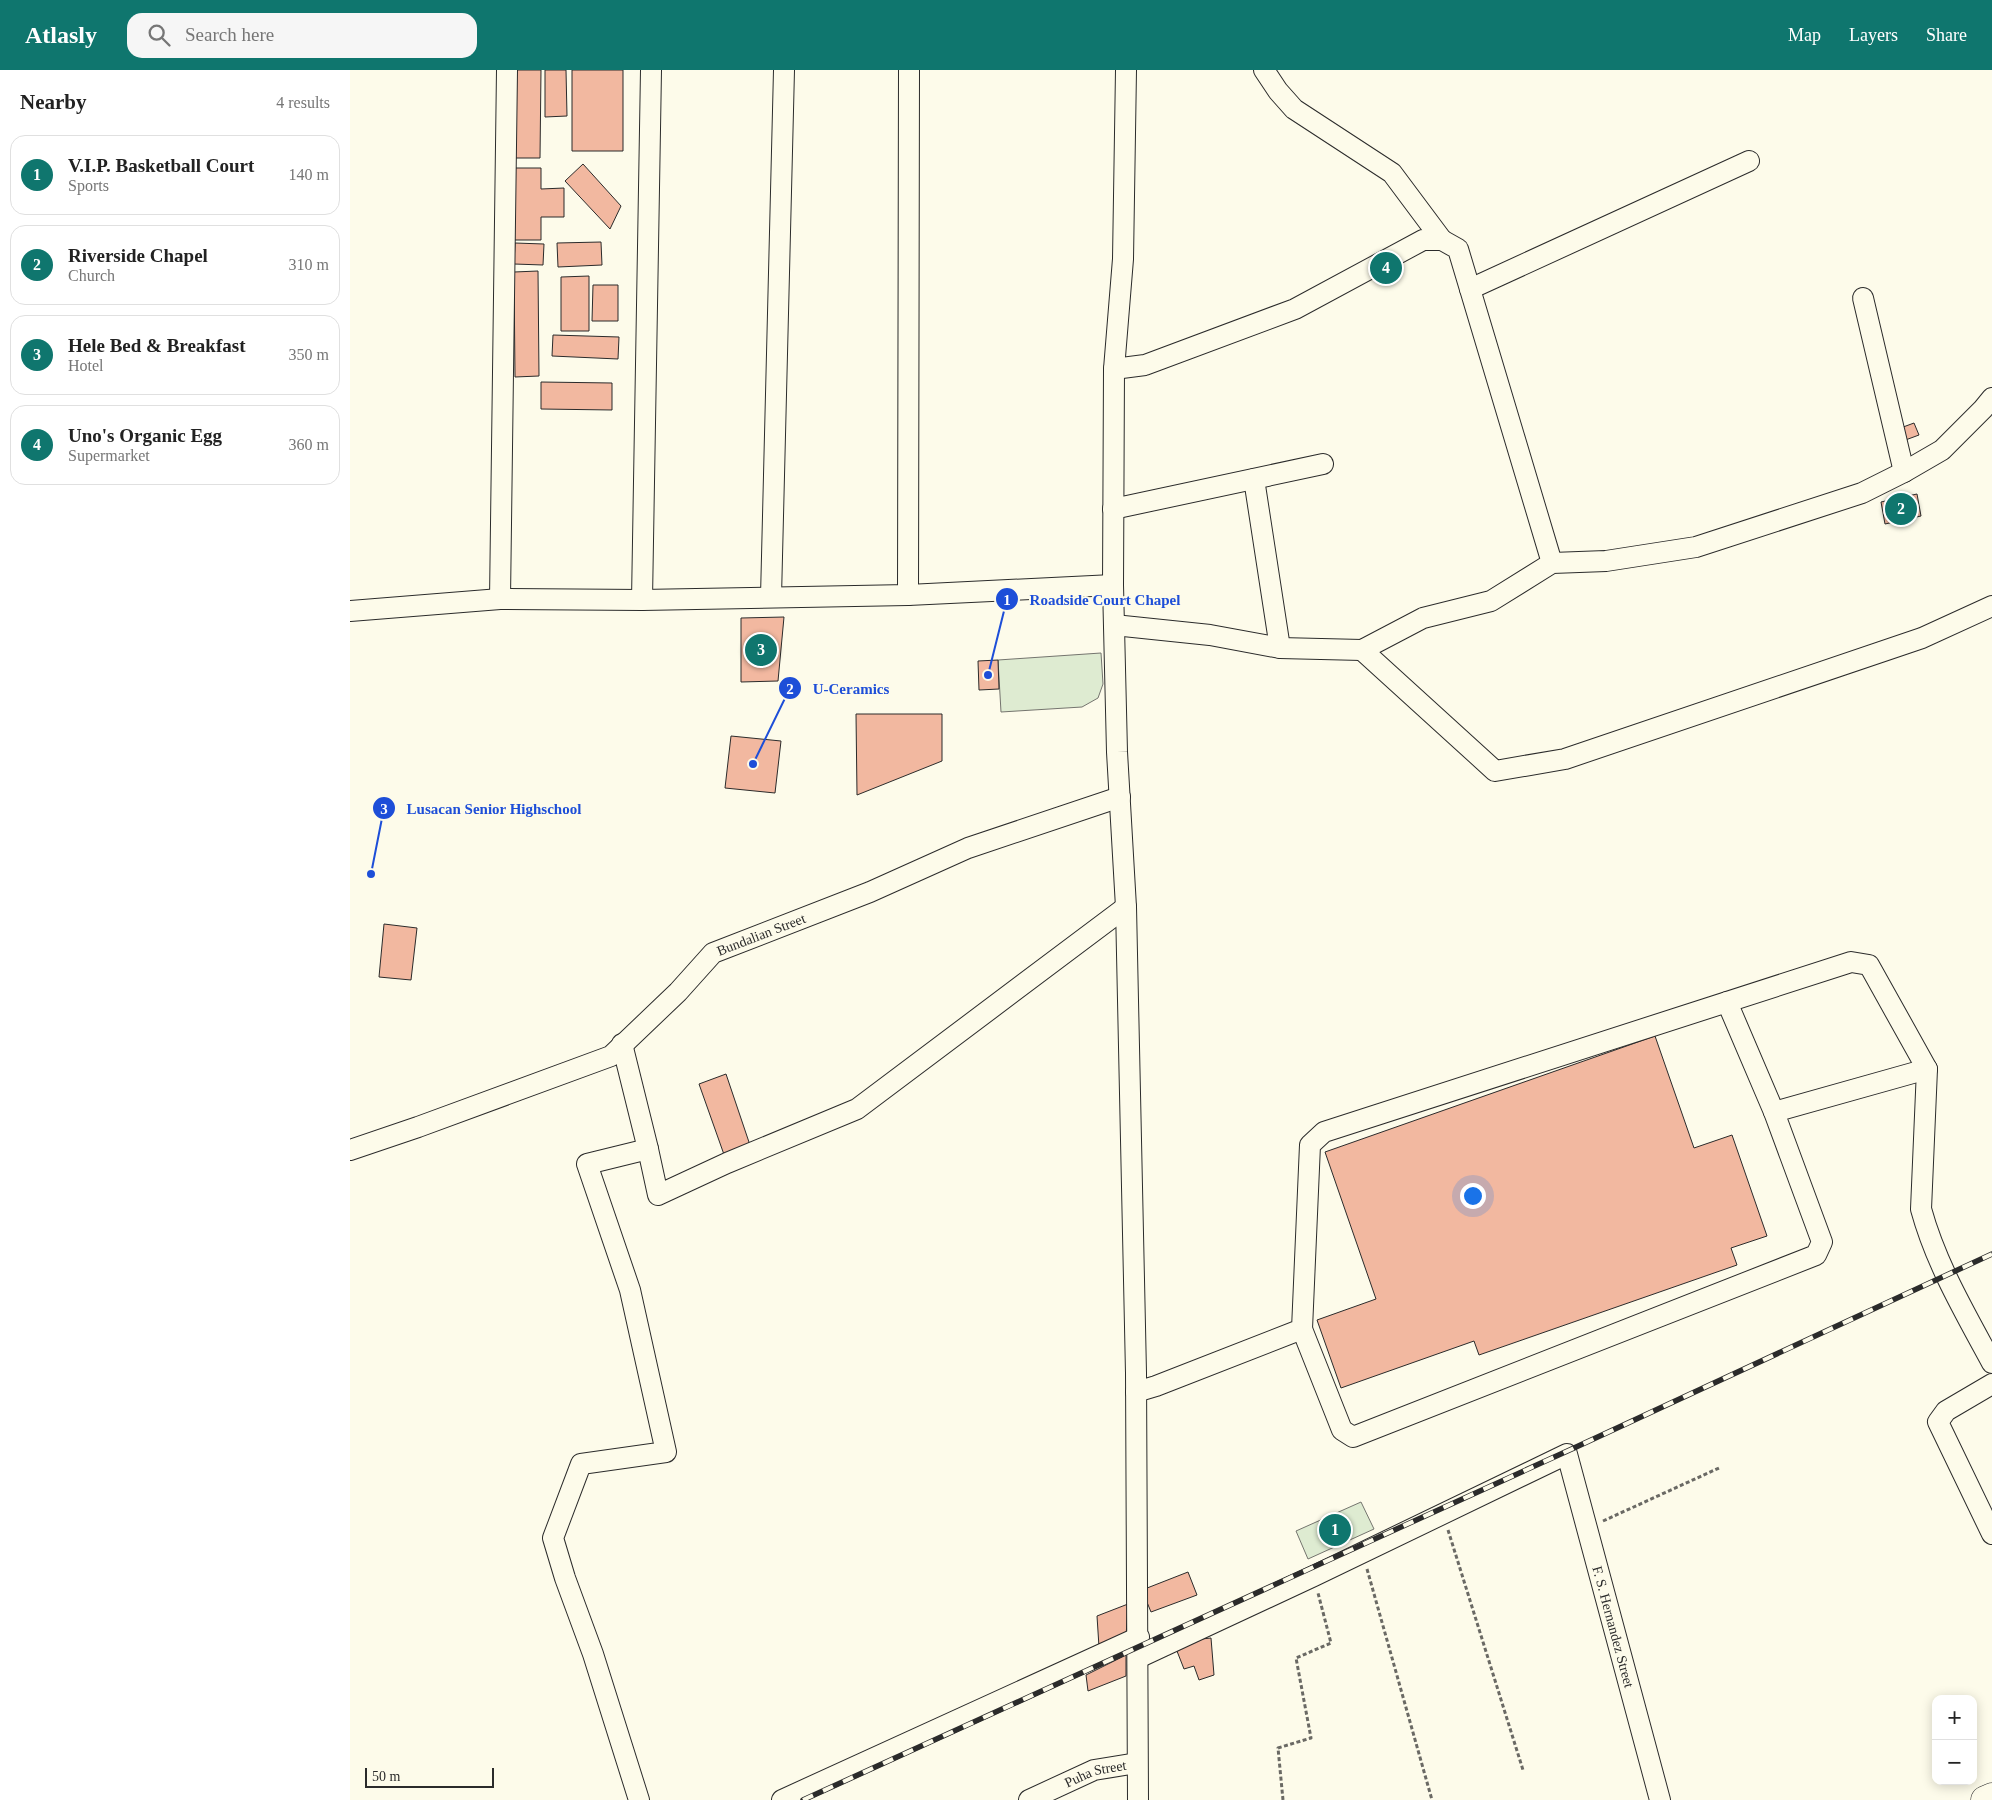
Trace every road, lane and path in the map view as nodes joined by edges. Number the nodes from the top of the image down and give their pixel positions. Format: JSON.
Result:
{"nodes":[{"id":1,"x":507,"y":70,"type":"edge"},
{"id":2,"x":651,"y":70,"type":"edge"},
{"id":3,"x":784,"y":70,"type":"edge"},
{"id":4,"x":909,"y":70,"type":"edge"},
{"id":5,"x":1126,"y":70,"type":"edge"},
{"id":6,"x":1264,"y":70,"type":"edge"},
{"id":7,"x":1749,"y":161,"type":"dead end"},
{"id":8,"x":1442,"y":240,"type":"junction"},
{"id":9,"x":1470,"y":289,"type":"junction"},
{"id":10,"x":1863,"y":298,"type":"dead end"},
{"id":11,"x":1114,"y":369,"type":"junction"},
{"id":12,"x":1992,"y":398,"type":"edge"},
{"id":13,"x":1323,"y":464,"type":"dead end"},
{"id":14,"x":1904,"y":472,"type":"junction"},
{"id":15,"x":1254,"y":479,"type":"junction"},
{"id":16,"x":1113,"y":509,"type":"junction"},
{"id":17,"x":1552,"y":563,"type":"junction"},
{"id":18,"x":1113,"y":585,"type":"junction"},
{"id":19,"x":908,"y":595,"type":"junction"},
{"id":20,"x":771,"y":597,"type":"junction"},
{"id":21,"x":500,"y":600,"type":"junction"},
{"id":22,"x":642,"y":600,"type":"junction"},
{"id":23,"x":1992,"y":606,"type":"edge"},
{"id":24,"x":350,"y":611,"type":"edge"},
{"id":25,"x":1114,"y":625,"type":"junction"},
{"id":26,"x":1280,"y":648,"type":"junction"},
{"id":27,"x":1362,"y":650,"type":"junction"},
{"id":28,"x":1120,"y":797,"type":"junction"},
{"id":29,"x":1126,"y":907,"type":"junction"},
{"id":30,"x":1728,"y":1002,"type":"junction"},
{"id":31,"x":622,"y":1044,"type":"junction"},
{"id":32,"x":1927,"y":1069,"type":"junction"},
{"id":33,"x":1774,"y":1112,"type":"junction"},
{"id":34,"x":350,"y":1150,"type":"edge"},
{"id":35,"x":648,"y":1150,"type":"junction"},
{"id":36,"x":1302,"y":1329,"type":"junction"},
{"id":37,"x":1991,"y":1358,"type":"edge"},
{"id":38,"x":1992,"y":1384,"type":"edge"},
{"id":39,"x":1136,"y":1392,"type":"junction"},
{"id":40,"x":1719,"y":1468,"type":"dead end"},
{"id":41,"x":1442,"y":1513,"type":"junction"},
{"id":42,"x":1587,"y":1528,"type":"junction"},
{"id":43,"x":1992,"y":1534,"type":"edge"},
{"id":44,"x":1362,"y":1552,"type":"junction"},
{"id":45,"x":1314,"y":1576,"type":"junction"},
{"id":46,"x":1139,"y":1637,"type":"junction"},
{"id":47,"x":1138,"y":1658,"type":"junction"},
{"id":48,"x":1138,"y":1763,"type":"junction"},
{"id":49,"x":1523,"y":1770,"type":"dead end"},
{"id":50,"x":1992,"y":1797,"type":"edge"},
{"id":51,"x":639,"y":1800,"type":"edge"},
{"id":52,"x":782,"y":1800,"type":"edge"},
{"id":53,"x":1029,"y":1800,"type":"edge"},
{"id":54,"x":1138,"y":1800,"type":"edge"},
{"id":55,"x":1283,"y":1800,"type":"edge"},
{"id":56,"x":1432,"y":1800,"type":"edge"},
{"id":57,"x":1660,"y":1800,"type":"edge"},
{"id":58,"x":1985,"y":1800,"type":"edge"}],
"edges":[{"from":1,"to":21,"type":"street"},
{"from":2,"to":22,"type":"street"},
{"from":3,"to":20,"type":"street"},
{"from":4,"to":19,"type":"street"},
{"from":5,"to":11,"type":"street"},
{"from":6,"to":8,"type":"street"},
{"from":7,"to":9,"type":"street"},
{"from":8,"to":9,"type":"street"},
{"from":8,"to":11,"type":"street"},
{"from":9,"to":17,"type":"street"},
{"from":10,"to":14,"type":"street"},
{"from":11,"to":16,"type":"street"},
{"from":12,"to":14,"type":"street"},
{"from":13,"to":15,"type":"street"},
{"from":14,"to":17,"type":"street"},
{"from":15,"to":16,"type":"street"},
{"from":15,"to":26,"type":"street"},
{"from":16,"to":18,"type":"street"},
{"from":17,"to":27,"type":"street"},
{"from":18,"to":19,"type":"street"},
{"from":18,"to":25,"type":"street"},
{"from":19,"to":20,"type":"street"},
{"from":20,"to":22,"type":"street"},
{"from":21,"to":22,"type":"street"},
{"from":21,"to":24,"type":"street"},
{"from":23,"to":27,"type":"street"},
{"from":25,"to":26,"type":"street"},
{"from":25,"to":28,"type":"street"},
{"from":26,"to":27,"type":"street"},
{"from":28,"to":29,"type":"street"},
{"from":28,"to":31,"type":"street","name":"Bundalian Street"},
{"from":29,"to":35,"type":"street"},
{"from":29,"to":39,"type":"street"},
{"from":30,"to":32,"type":"street"},
{"from":30,"to":33,"type":"street"},
{"from":30,"to":36,"type":"street"},
{"from":31,"to":34,"type":"street","name":"Bundalian Street"},
{"from":31,"to":35,"type":"street"},
{"from":32,"to":33,"type":"street"},
{"from":32,"to":37,"type":"street"},
{"from":33,"to":36,"type":"street"},
{"from":35,"to":51,"type":"street"},
{"from":36,"to":39,"type":"street"},
{"from":38,"to":43,"type":"street"},
{"from":39,"to":46,"type":"street"},
{"from":40,"to":42,"type":"path"},
{"from":41,"to":42,"type":"street","name":"F. S. Hernandez Street"},
{"from":41,"to":44,"type":"street"},
{"from":41,"to":49,"type":"path"},
{"from":42,"to":57,"type":"street","name":"F. S. Hernandez Street"},
{"from":44,"to":45,"type":"street"},
{"from":44,"to":56,"type":"path"},
{"from":45,"to":47,"type":"street"},
{"from":45,"to":55,"type":"path"},
{"from":46,"to":47,"type":"street"},
{"from":46,"to":52,"type":"street"},
{"from":47,"to":48,"type":"street"},
{"from":48,"to":53,"type":"street","name":"Puha Street"},
{"from":48,"to":54,"type":"street"},
{"from":50,"to":58,"type":"highway"}]}
